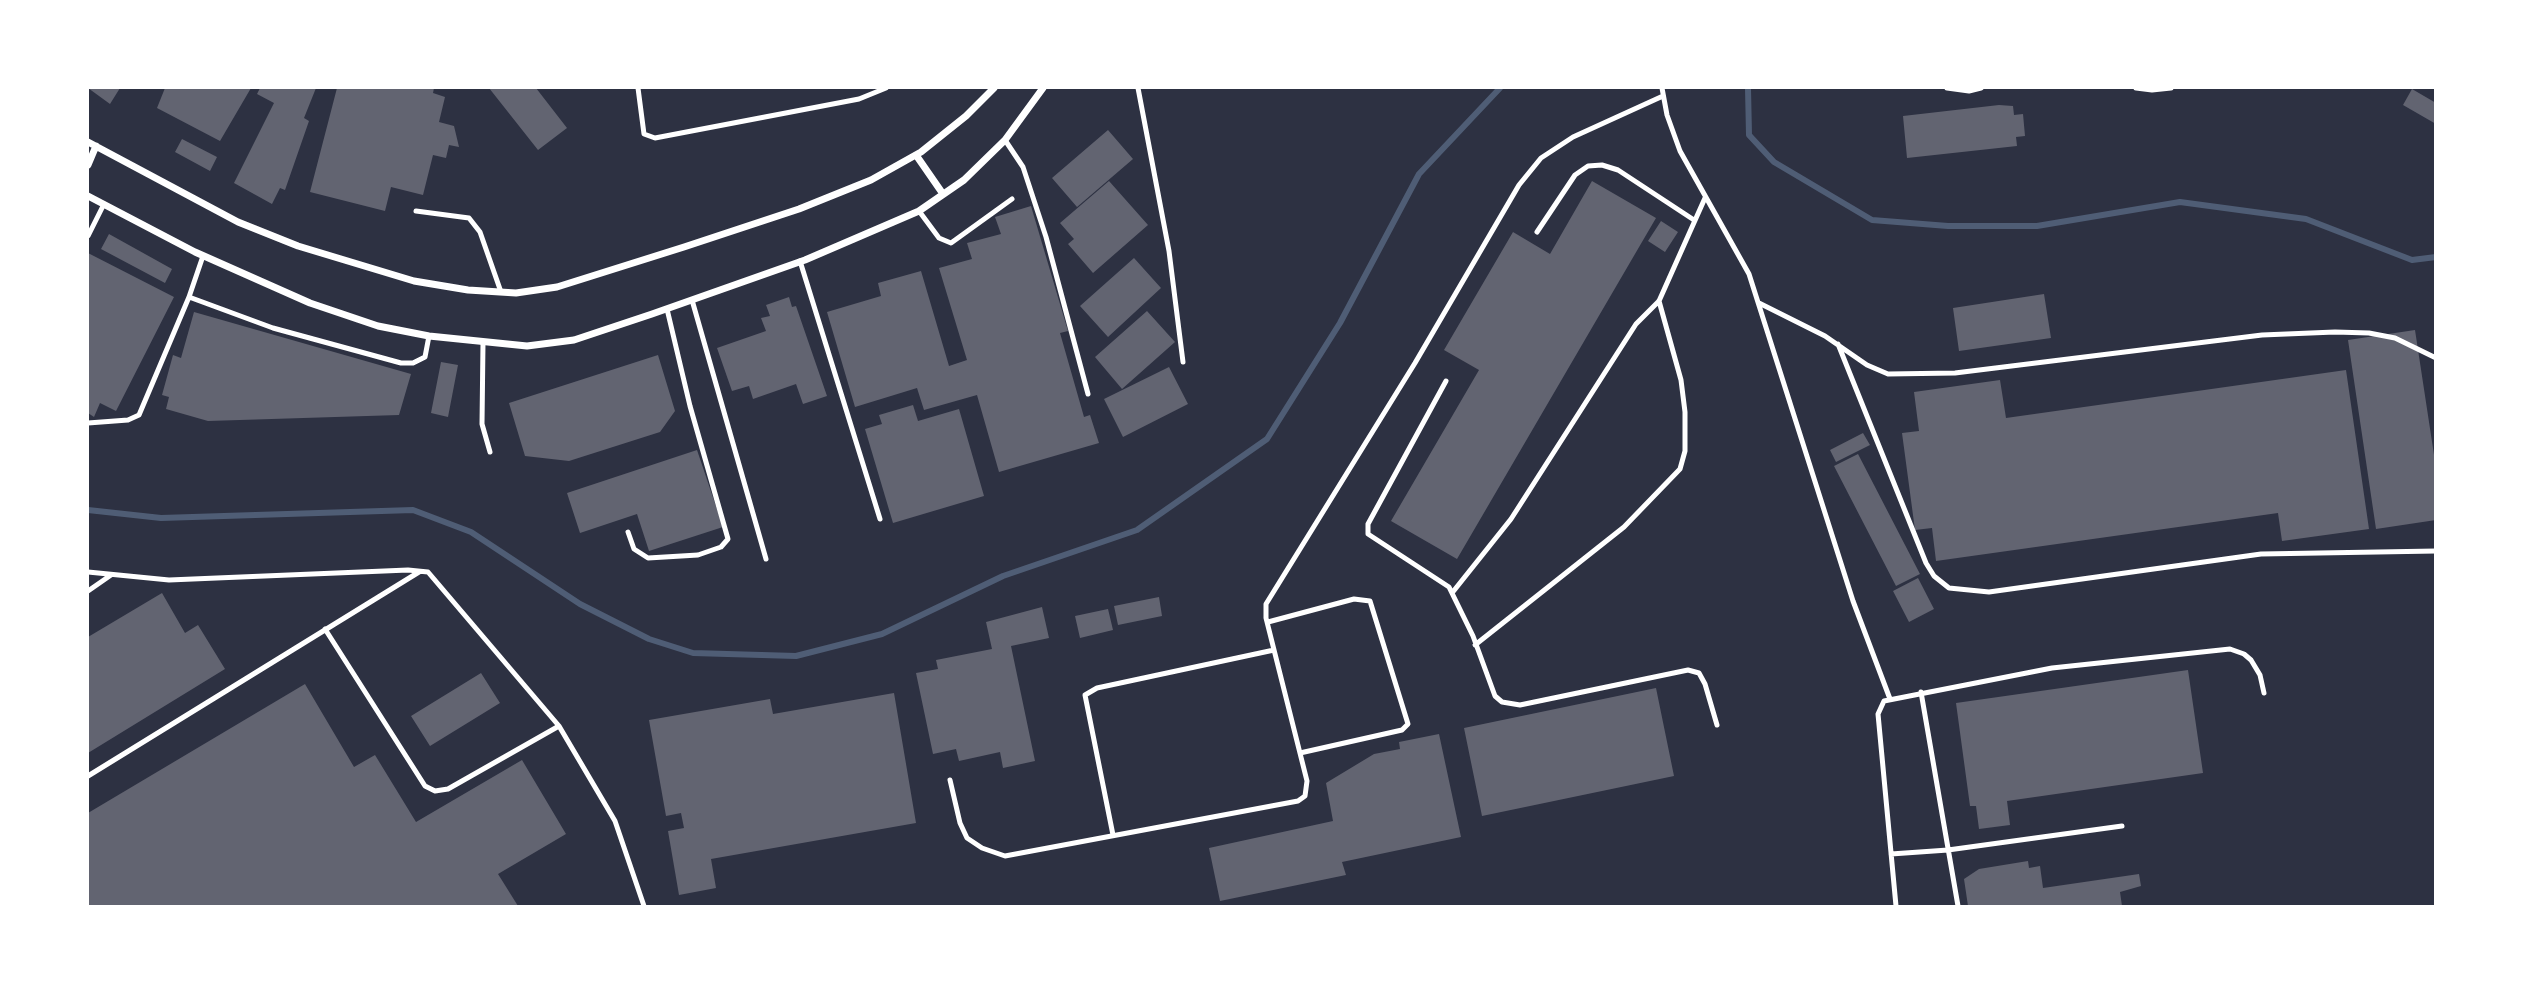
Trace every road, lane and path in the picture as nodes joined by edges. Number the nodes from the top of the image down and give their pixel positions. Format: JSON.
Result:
{"nodes":[{"id":1,"x":638,"y":88,"type":"edge"},
{"id":2,"x":886,"y":88,"type":"edge"},
{"id":3,"x":994,"y":88,"type":"edge"},
{"id":4,"x":1043,"y":88,"type":"edge"},
{"id":5,"x":1138,"y":88,"type":"edge"},
{"id":6,"x":1662,"y":88,"type":"edge"},
{"id":7,"x":1947,"y":88,"type":"edge"},
{"id":8,"x":1980,"y":88,"type":"edge"},
{"id":9,"x":2136,"y":88,"type":"edge"},
{"id":10,"x":2171,"y":88,"type":"edge"},
{"id":11,"x":1663,"y":96,"type":"junction"},
{"id":12,"x":1005,"y":140,"type":"junction"},
{"id":13,"x":88,"y":142,"type":"edge"},
{"id":14,"x":96,"y":146,"type":"junction"},
{"id":15,"x":916,"y":155,"type":"junction"},
{"id":16,"x":88,"y":165,"type":"edge"},
{"id":17,"x":943,"y":194,"type":"junction"},
{"id":18,"x":88,"y":196,"type":"edge"},
{"id":19,"x":1705,"y":198,"type":"junction"},
{"id":20,"x":1012,"y":199,"type":"dead end"},
{"id":21,"x":104,"y":204,"type":"junction"},
{"id":22,"x":416,"y":211,"type":"dead end"},
{"id":23,"x":919,"y":211,"type":"junction"},
{"id":24,"x":1695,"y":220,"type":"junction"},
{"id":25,"x":1536,"y":232,"type":"dead end"},
{"id":26,"x":88,"y":236,"type":"edge"},
{"id":27,"x":203,"y":256,"type":"junction"},
{"id":28,"x":800,"y":261,"type":"junction"},
{"id":29,"x":500,"y":292,"type":"junction"},
{"id":30,"x":189,"y":297,"type":"junction"},
{"id":31,"x":692,"y":300,"type":"junction"},
{"id":32,"x":1659,"y":301,"type":"junction"},
{"id":33,"x":1759,"y":303,"type":"junction"},
{"id":34,"x":667,"y":309,"type":"junction"},
{"id":35,"x":429,"y":336,"type":"junction"},
{"id":36,"x":483,"y":343,"type":"junction"},
{"id":37,"x":1838,"y":344,"type":"junction"},
{"id":38,"x":2435,"y":358,"type":"edge"},
{"id":39,"x":1183,"y":362,"type":"dead end"},
{"id":40,"x":1446,"y":381,"type":"dead end"},
{"id":41,"x":1088,"y":394,"type":"dead end"},
{"id":42,"x":88,"y":423,"type":"edge"},
{"id":43,"x":490,"y":452,"type":"dead end"},
{"id":44,"x":880,"y":519,"type":"dead end"},
{"id":45,"x":628,"y":532,"type":"dead end"},
{"id":46,"x":2435,"y":551,"type":"edge"},
{"id":47,"x":765,"y":559,"type":"dead end"},
{"id":48,"x":422,"y":570,"type":"junction"},
{"id":49,"x":88,"y":572,"type":"edge"},
{"id":50,"x":111,"y":575,"type":"junction"},
{"id":51,"x":88,"y":591,"type":"edge"},
{"id":52,"x":1452,"y":593,"type":"junction"},
{"id":53,"x":1268,"y":622,"type":"junction"},
{"id":54,"x":325,"y":629,"type":"junction"},
{"id":55,"x":1475,"y":645,"type":"junction"},
{"id":56,"x":1275,"y":650,"type":"junction"},
{"id":57,"x":1921,"y":692,"type":"junction"},
{"id":58,"x":2264,"y":693,"type":"dead end"},
{"id":59,"x":1890,"y":699,"type":"junction"},
{"id":60,"x":1717,"y":725,"type":"dead end"},
{"id":61,"x":559,"y":726,"type":"junction"},
{"id":62,"x":1300,"y":752,"type":"junction"},
{"id":63,"x":88,"y":776,"type":"edge"},
{"id":64,"x":950,"y":780,"type":"dead end"},
{"id":65,"x":2122,"y":826,"type":"dead end"},
{"id":66,"x":1113,"y":835,"type":"junction"},
{"id":67,"x":1948,"y":850,"type":"junction"},
{"id":68,"x":1891,"y":854,"type":"junction"},
{"id":69,"x":644,"y":906,"type":"edge"},
{"id":70,"x":1896,"y":906,"type":"edge"},
{"id":71,"x":1958,"y":906,"type":"edge"}],
"edges":[{"from":1,"to":2,"type":"lane"},
{"from":3,"to":15,"type":"street"},
{"from":4,"to":12,"type":"street"},
{"from":5,"to":39,"type":"lane"},
{"from":6,"to":11,"type":"lane"},
{"from":7,"to":8,"type":"lane"},
{"from":9,"to":10,"type":"lane"},
{"from":11,"to":19,"type":"lane"},
{"from":11,"to":53,"type":"lane"},
{"from":12,"to":17,"type":"street"},
{"from":12,"to":41,"type":"lane"},
{"from":13,"to":14,"type":"street"},
{"from":14,"to":16,"type":"street"},
{"from":14,"to":29,"type":"street"},
{"from":15,"to":17,"type":"street"},
{"from":15,"to":29,"type":"street"},
{"from":17,"to":23,"type":"street"},
{"from":18,"to":21,"type":"street"},
{"from":19,"to":24,"type":"lane"},
{"from":19,"to":33,"type":"lane"},
{"from":20,"to":23,"type":"lane"},
{"from":21,"to":26,"type":"lane"},
{"from":21,"to":27,"type":"street"},
{"from":22,"to":29,"type":"lane"},
{"from":23,"to":28,"type":"street"},
{"from":24,"to":25,"type":"lane"},
{"from":24,"to":32,"type":"lane"},
{"from":27,"to":30,"type":"lane"},
{"from":27,"to":35,"type":"street"},
{"from":28,"to":31,"type":"street"},
{"from":28,"to":44,"type":"lane"},
{"from":30,"to":35,"type":"lane"},
{"from":30,"to":42,"type":"lane"},
{"from":31,"to":34,"type":"street"},
{"from":31,"to":47,"type":"lane"},
{"from":32,"to":52,"type":"lane"},
{"from":32,"to":55,"type":"lane"},
{"from":33,"to":37,"type":"lane"},
{"from":33,"to":59,"type":"lane"},
{"from":34,"to":36,"type":"street"},
{"from":34,"to":45,"type":"lane"},
{"from":35,"to":36,"type":"street"},
{"from":36,"to":43,"type":"lane"},
{"from":37,"to":38,"type":"lane"},
{"from":37,"to":46,"type":"lane"},
{"from":40,"to":52,"type":"lane"},
{"from":48,"to":50,"type":"lane"},
{"from":48,"to":54,"type":"lane"},
{"from":48,"to":61,"type":"lane"},
{"from":49,"to":50,"type":"lane"},
{"from":50,"to":51,"type":"lane"},
{"from":52,"to":55,"type":"lane"},
{"from":53,"to":56,"type":"lane"},
{"from":53,"to":62,"type":"lane"},
{"from":54,"to":61,"type":"lane"},
{"from":54,"to":63,"type":"lane"},
{"from":55,"to":60,"type":"lane"},
{"from":56,"to":62,"type":"lane"},
{"from":56,"to":66,"type":"lane"},
{"from":57,"to":58,"type":"lane"},
{"from":57,"to":59,"type":"lane"},
{"from":57,"to":67,"type":"lane"},
{"from":59,"to":68,"type":"lane"},
{"from":61,"to":69,"type":"lane"},
{"from":62,"to":66,"type":"lane"},
{"from":64,"to":66,"type":"lane"},
{"from":65,"to":67,"type":"lane"},
{"from":67,"to":68,"type":"lane"},
{"from":67,"to":71,"type":"lane"},
{"from":68,"to":70,"type":"lane"}]}
